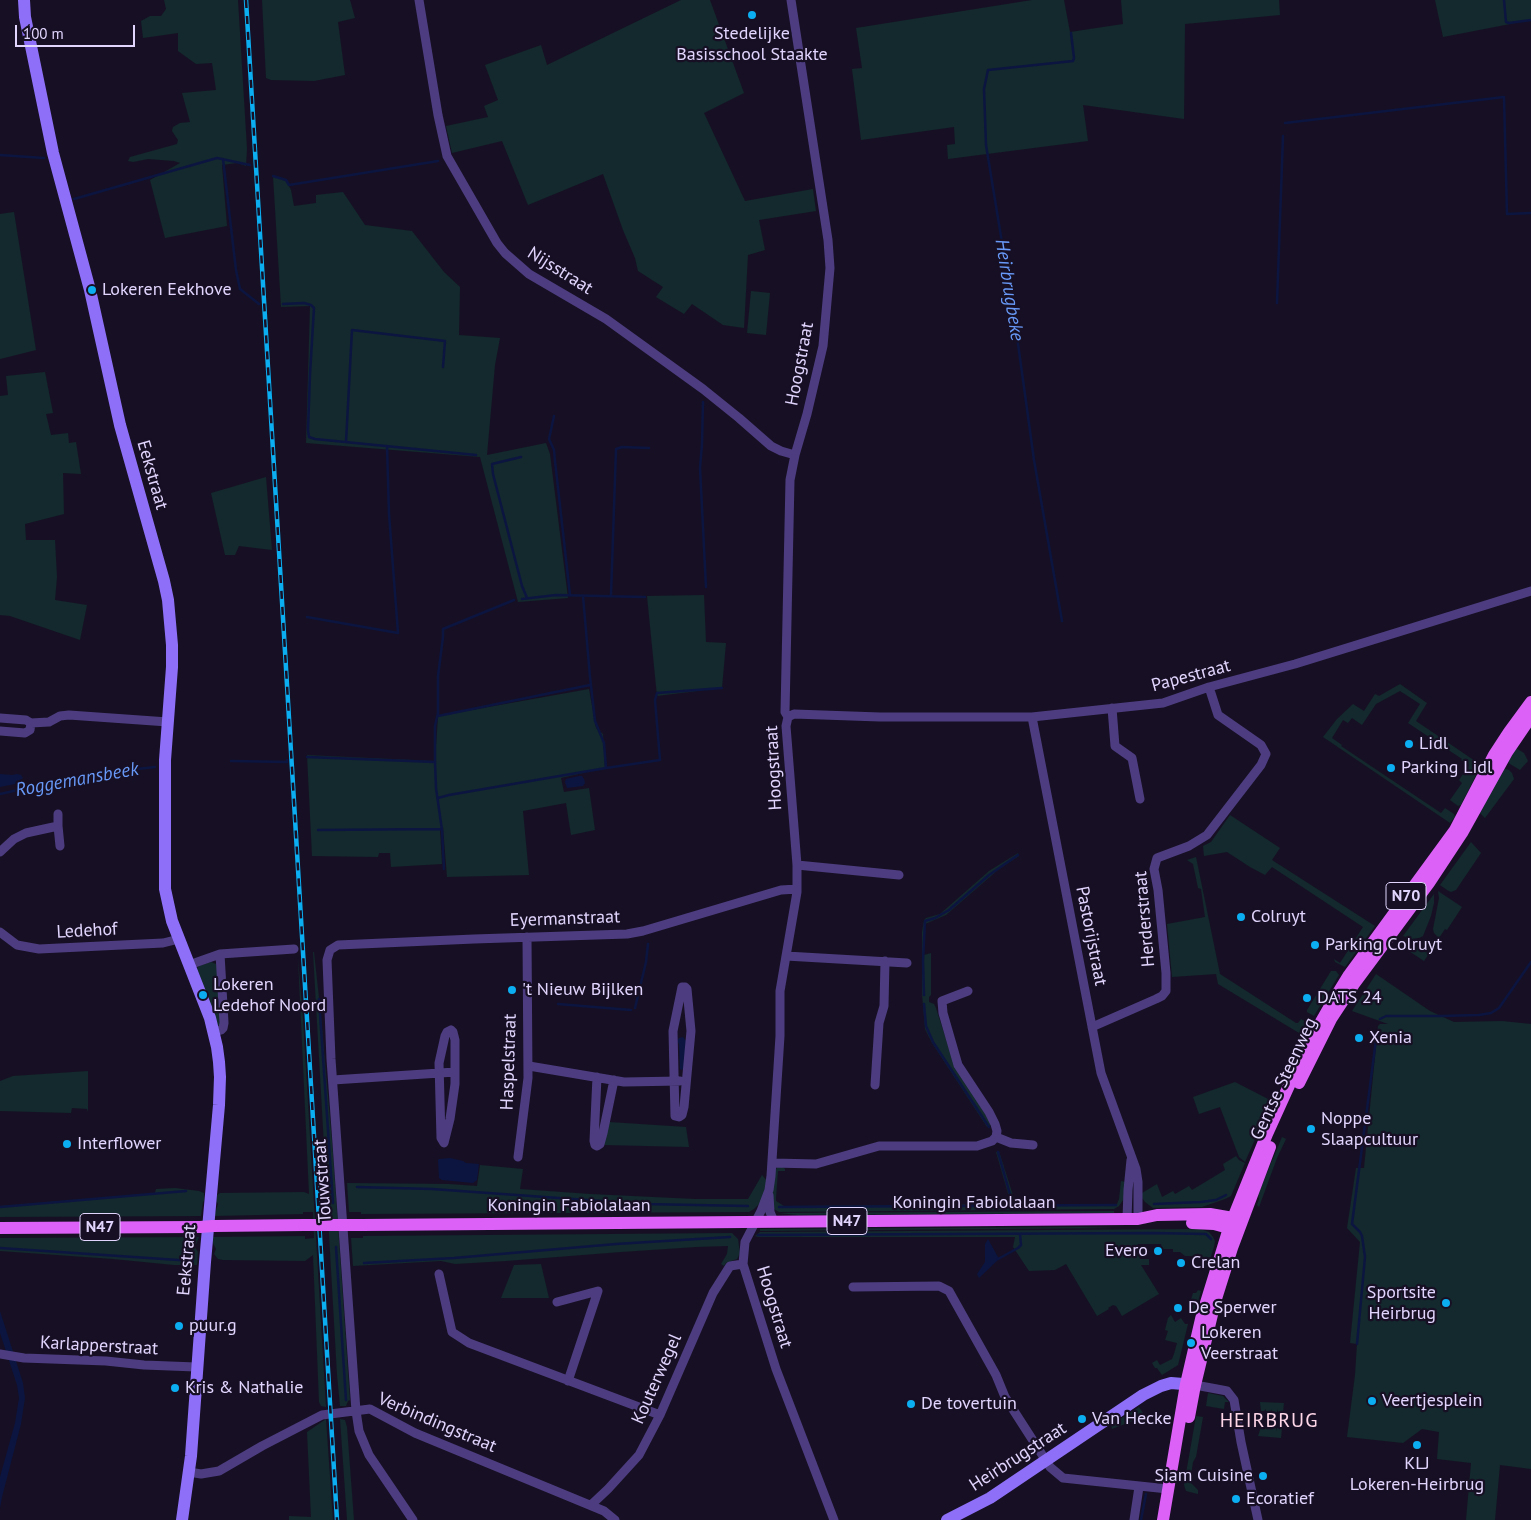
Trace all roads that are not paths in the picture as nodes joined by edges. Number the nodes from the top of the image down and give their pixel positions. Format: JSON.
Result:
{"nodes":[{"id":1,"x":24,"y":0,"type":"edge"},
{"id":2,"x":419,"y":0,"type":"edge"},
{"id":3,"x":791,"y":0,"type":"edge"},
{"id":4,"x":794,"y":455,"type":"junction"},
{"id":5,"x":1531,"y":591,"type":"edge"},
{"id":6,"x":1209,"y":688,"type":"junction"},
{"id":7,"x":1531,"y":702,"type":"edge"},
{"id":8,"x":1112,"y":708,"type":"junction"},
{"id":9,"x":788,"y":717,"type":"junction"},
{"id":10,"x":1032,"y":717,"type":"junction"},
{"id":11,"x":1531,"y":717,"type":"edge"},
{"id":12,"x":0,"y":718,"type":"edge"},
{"id":13,"x":168,"y":722,"type":"junction"},
{"id":14,"x":31,"y":723,"type":"junction"},
{"id":15,"x":0,"y":731,"type":"edge"},
{"id":16,"x":1140,"y":799,"type":"dead end"},
{"id":17,"x":58,"y":814,"type":"dead end"},
{"id":18,"x":58,"y":826,"type":"junction"},
{"id":19,"x":60,"y":846,"type":"dead end"},
{"id":20,"x":0,"y":852,"type":"edge"},
{"id":21,"x":797,"y":865,"type":"junction"},
{"id":22,"x":899,"y":875,"type":"dead end"},
{"id":23,"x":797,"y":889,"type":"junction"},
{"id":24,"x":0,"y":932,"type":"edge"},
{"id":25,"x":527,"y":937,"type":"junction"},
{"id":26,"x":179,"y":939,"type":"junction"},
{"id":27,"x":294,"y":949,"type":"dead end"},
{"id":28,"x":330,"y":950,"type":"joint"},
{"id":29,"x":220,"y":954,"type":"junction"},
{"id":30,"x":786,"y":956,"type":"junction"},
{"id":31,"x":885,"y":961,"type":"junction"},
{"id":32,"x":907,"y":963,"type":"dead end"},
{"id":33,"x":189,"y":965,"type":"junction"},
{"id":34,"x":968,"y":991,"type":"dead end"},
{"id":35,"x":1092,"y":1027,"type":"junction"},
{"id":36,"x":673,"y":1031,"type":"junction"},
{"id":37,"x":691,"y":1031,"type":"junction"},
{"id":38,"x":214,"y":1032,"type":"junction"},
{"id":39,"x":528,"y":1066,"type":"junction"},
{"id":40,"x":438,"y":1072,"type":"junction"},
{"id":41,"x":454,"y":1072,"type":"junction"},
{"id":42,"x":596,"y":1077,"type":"junction"},
{"id":43,"x":333,"y":1080,"type":"junction"},
{"id":44,"x":614,"y":1080,"type":"junction"},
{"id":45,"x":674,"y":1081,"type":"junction"},
{"id":46,"x":687,"y":1081,"type":"junction"},
{"id":47,"x":875,"y":1085,"type":"dead end"},
{"id":48,"x":996,"y":1137,"type":"junction"},
{"id":49,"x":1034,"y":1145,"type":"dead end"},
{"id":50,"x":518,"y":1158,"type":"dead end"},
{"id":51,"x":773,"y":1163,"type":"junction"},
{"id":52,"x":769,"y":1190,"type":"junction"},
{"id":53,"x":1133,"y":1219,"type":"junction"},
{"id":54,"x":754,"y":1222,"type":"junction"},
{"id":55,"x":777,"y":1222,"type":"junction"},
{"id":56,"x":1235,"y":1225,"type":"junction"},
{"id":57,"x":0,"y":1228,"type":"edge"},
{"id":58,"x":743,"y":1264,"type":"junction"},
{"id":59,"x":439,"y":1274,"type":"dead end"},
{"id":60,"x":853,"y":1286,"type":"dead end"},
{"id":61,"x":557,"y":1302,"type":"dead end"},
{"id":62,"x":3,"y":1355,"type":"edge"},
{"id":63,"x":196,"y":1368,"type":"junction"},
{"id":64,"x":568,"y":1381,"type":"junction"},
{"id":65,"x":1190,"y":1385,"type":"junction"},
{"id":66,"x":356,"y":1411,"type":"junction"},
{"id":67,"x":660,"y":1416,"type":"junction"},
{"id":68,"x":1045,"y":1460,"type":"junction"},
{"id":69,"x":189,"y":1472,"type":"junction"},
{"id":70,"x":1139,"y":1487,"type":"junction"},
{"id":71,"x":1168,"y":1489,"type":"junction"},
{"id":72,"x":591,"y":1505,"type":"junction"},
{"id":73,"x":182,"y":1520,"type":"edge"},
{"id":74,"x":413,"y":1520,"type":"edge"},
{"id":75,"x":615,"y":1520,"type":"edge"},
{"id":76,"x":834,"y":1520,"type":"edge"},
{"id":77,"x":946,"y":1520,"type":"edge"},
{"id":78,"x":1134,"y":1520,"type":"edge"},
{"id":79,"x":1163,"y":1520,"type":"edge"},
{"id":80,"x":1171,"y":1520,"type":"edge"},
{"id":81,"x":1258,"y":1520,"type":"edge"}],
"edges":[{"from":1,"to":13,"type":"street","name":"Eekstraat"},
{"from":2,"to":4,"type":"street","name":"Nijsstraat"},
{"from":3,"to":4,"type":"street","name":"Hoogstraat"},
{"from":4,"to":9,"type":"street","name":"Hoogstraat"},
{"from":5,"to":6,"type":"street","name":"Papestraat"},
{"from":6,"to":8,"type":"street","name":"Papestraat"},
{"from":6,"to":35,"type":"street","name":"Herderstraat"},
{"from":7,"to":56,"type":"main road","name":"Gentse Steenweg","number":"N70"},
{"from":8,"to":10,"type":"street","name":"Papestraat"},
{"from":8,"to":16,"type":"street"},
{"from":9,"to":10,"type":"street","name":"Papestraat"},
{"from":9,"to":21,"type":"street","name":"Hoogstraat"},
{"from":10,"to":35,"type":"street","name":"Pastorijstraat"},
{"from":11,"to":56,"type":"main road","name":"Gentse Steenweg","number":"N70"},
{"from":12,"to":14,"type":"street"},
{"from":13,"to":14,"type":"street"},
{"from":13,"to":26,"type":"street","name":"Eekstraat"},
{"from":14,"to":15,"type":"street"},
{"from":17,"to":18,"type":"street"},
{"from":18,"to":19,"type":"street"},
{"from":18,"to":20,"type":"street"},
{"from":21,"to":22,"type":"street"},
{"from":21,"to":23,"type":"street","name":"Hoogstraat"},
{"from":23,"to":25,"type":"street","name":"Eyermanstraat"},
{"from":23,"to":30,"type":"street","name":"Hoogstraat"},
{"from":24,"to":26,"type":"street","name":"Ledehof"},
{"from":25,"to":28,"type":"street","name":"Eyermanstraat"},
{"from":25,"to":39,"type":"street","name":"Haspelstraat"},
{"from":26,"to":33,"type":"street","name":"Eekstraat"},
{"from":27,"to":29,"type":"street"},
{"from":28,"to":43,"type":"street","name":"Touwstraat"},
{"from":29,"to":33,"type":"street"},
{"from":29,"to":38,"type":"street"},
{"from":30,"to":31,"type":"street"},
{"from":30,"to":51,"type":"street","name":"Hoogstraat"},
{"from":31,"to":32,"type":"street"},
{"from":31,"to":47,"type":"street"},
{"from":33,"to":38,"type":"street","name":"Eekstraat"},
{"from":34,"to":48,"type":"street"},
{"from":35,"to":53,"type":"street","name":"Pastorijstraat"},
{"from":36,"to":37,"type":"street"},
{"from":36,"to":37,"type":"street"},
{"from":36,"to":45,"type":"street"},
{"from":37,"to":46,"type":"street"},
{"from":38,"to":63,"type":"street","name":"Eekstraat"},
{"from":39,"to":42,"type":"street"},
{"from":39,"to":50,"type":"street","name":"Haspelstraat"},
{"from":40,"to":41,"type":"street"},
{"from":40,"to":41,"type":"street"},
{"from":40,"to":41,"type":"street"},
{"from":40,"to":43,"type":"street"},
{"from":42,"to":44,"type":"street"},
{"from":42,"to":44,"type":"street"},
{"from":43,"to":66,"type":"street","name":"Touwstraat"},
{"from":44,"to":45,"type":"street"},
{"from":45,"to":46,"type":"street"},
{"from":45,"to":46,"type":"street"},
{"from":48,"to":49,"type":"street"},
{"from":48,"to":51,"type":"street"},
{"from":51,"to":52,"type":"street","name":"Hoogstraat"},
{"from":52,"to":54,"type":"street","name":"Hoogstraat"},
{"from":52,"to":55,"type":"street"},
{"from":53,"to":55,"type":"main road","name":"Koningin Fabiolalaan","number":"N47"},
{"from":53,"to":56,"type":"main road","name":"Koningin Fabiolalaan","number":"N47"},
{"from":54,"to":55,"type":"main road","name":"Koningin Fabiolalaan","number":"N47"},
{"from":54,"to":57,"type":"main road","name":"Koningin Fabiolalaan","number":"N47","bridge":true},
{"from":54,"to":58,"type":"street","name":"Hoogstraat"},
{"from":56,"to":65,"type":"main road","name":"Gentse Steenweg","number":"N70"},
{"from":56,"to":65,"type":"main road","name":"Gentse Steenweg","number":"N70"},
{"from":58,"to":67,"type":"street","name":"Kouterwegel"},
{"from":58,"to":76,"type":"street","name":"Hoogstraat"},
{"from":59,"to":64,"type":"street"},
{"from":60,"to":68,"type":"street"},
{"from":61,"to":64,"type":"street"},
{"from":62,"to":63,"type":"street","name":"Karlapperstraat"},
{"from":63,"to":69,"type":"street","name":"Eekstraat"},
{"from":64,"to":67,"type":"street"},
{"from":65,"to":68,"type":"street","name":"Heirbrugstraat"},
{"from":65,"to":71,"type":"main road","name":"Gentse Steenweg","number":"N70"},
{"from":65,"to":80,"type":"main road","name":"Gentse Steenweg","number":"N70"},
{"from":65,"to":81,"type":"street"},
{"from":66,"to":69,"type":"street","name":"Verbindingstraat"},
{"from":66,"to":72,"type":"street","name":"Verbindingstraat"},
{"from":66,"to":74,"type":"street","name":"Touwstraat"},
{"from":67,"to":72,"type":"street","name":"Kouterwegel"},
{"from":68,"to":70,"type":"street"},
{"from":68,"to":77,"type":"street","name":"Heirbrugstraat"},
{"from":69,"to":73,"type":"street","name":"Eekstraat"},
{"from":70,"to":71,"type":"street"},
{"from":70,"to":78,"type":"street"},
{"from":71,"to":79,"type":"main road","number":"N70"},
{"from":72,"to":75,"type":"street","name":"Verbindingstraat"}]}
